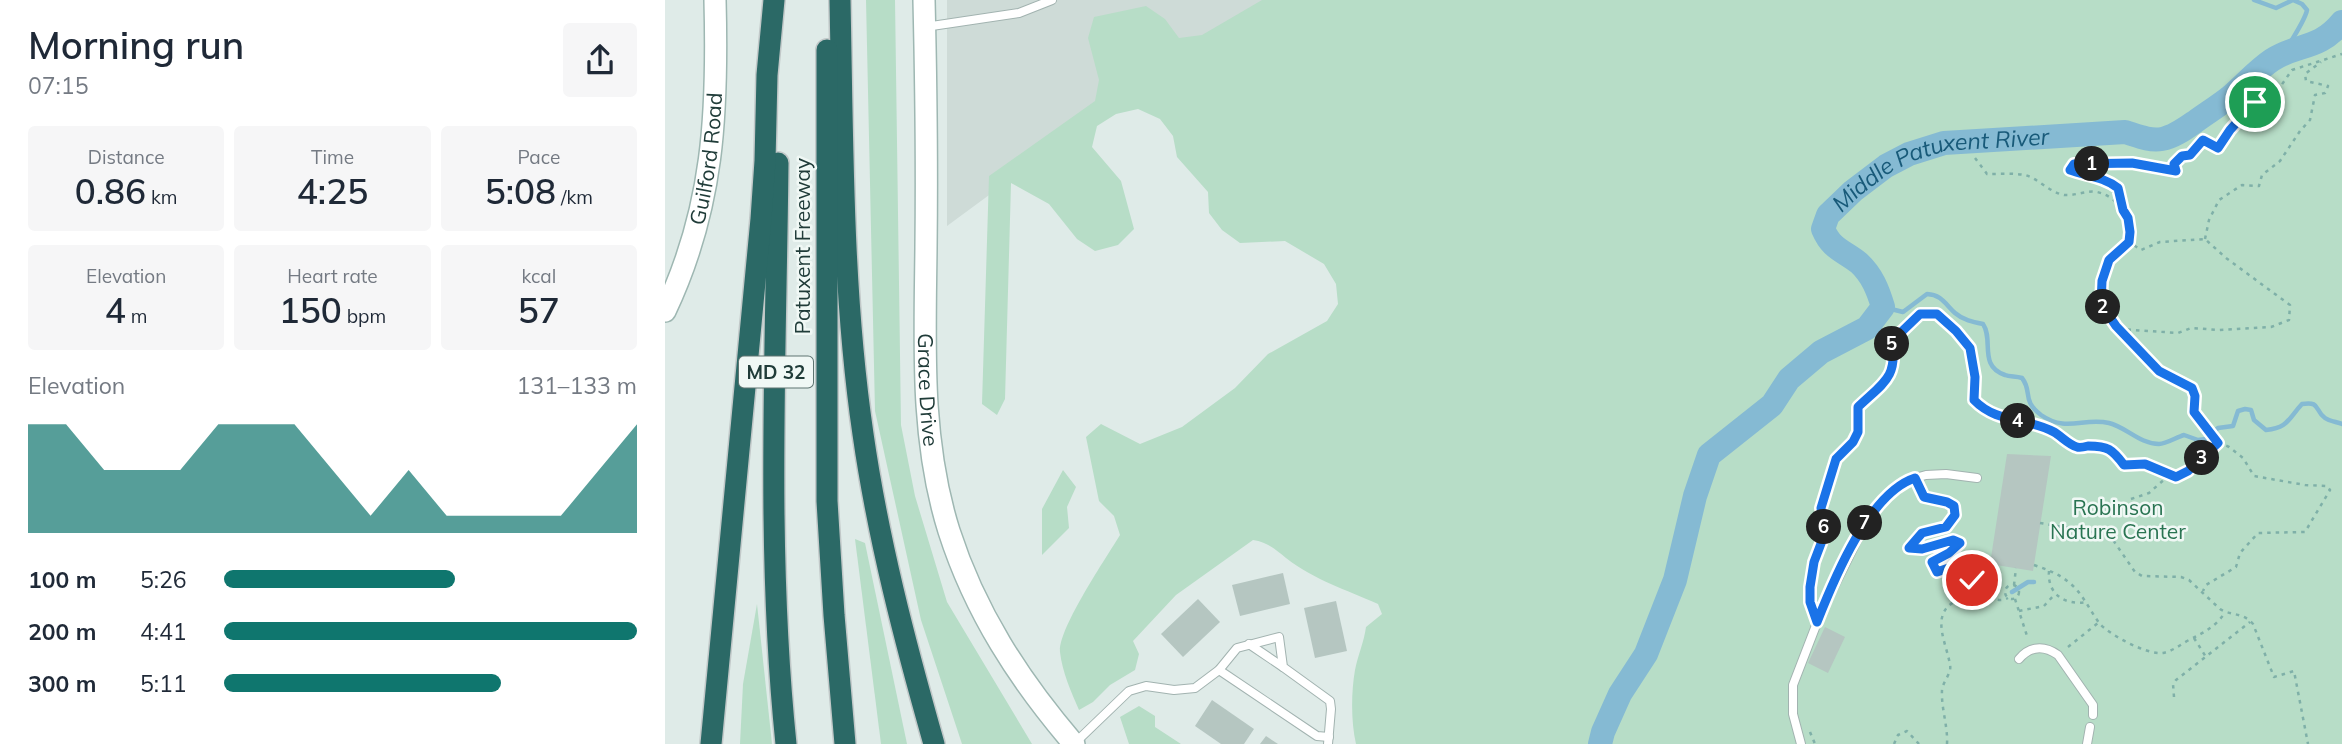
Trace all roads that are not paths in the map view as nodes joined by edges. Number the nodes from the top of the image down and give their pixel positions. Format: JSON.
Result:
{"nodes":[{"id":1,"x":715,"y":0,"type":"edge"},
{"id":2,"x":774,"y":0,"type":"edge"},
{"id":3,"x":779,"y":0,"type":"edge"},
{"id":4,"x":828,"y":0,"type":"edge"},
{"id":5,"x":840,"y":0,"type":"edge"},
{"id":6,"x":924,"y":0,"type":"edge"},
{"id":7,"x":1052,"y":0,"type":"edge"},
{"id":8,"x":925,"y":27,"type":"junction"},
{"id":9,"x":665,"y":312,"type":"edge"},
{"id":10,"x":1977,"y":478,"type":"dead end"},
{"id":11,"x":1249,"y":644,"type":"junction"},
{"id":12,"x":2019,"y":659,"type":"dead end"},
{"id":13,"x":1283,"y":667,"type":"junction"},
{"id":14,"x":1219,"y":670,"type":"junction"},
{"id":15,"x":2094,"y":715,"type":"dead end"},
{"id":16,"x":2090,"y":727,"type":"dead end"},
{"id":17,"x":1328,"y":741,"type":"edge"},
{"id":18,"x":711,"y":744,"type":"edge"},
{"id":19,"x":786,"y":744,"type":"edge"},
{"id":20,"x":845,"y":744,"type":"edge"},
{"id":21,"x":934,"y":744,"type":"edge"},
{"id":22,"x":1074,"y":744,"type":"edge"},
{"id":23,"x":1801,"y":744,"type":"edge"},
{"id":24,"x":2087,"y":744,"type":"edge"}],
"edges":[{"from":1,"to":9,"type":"street","name":"Guilford Road"},
{"from":2,"to":18,"type":"highway"},
{"from":3,"to":19,"type":"highway","name":"Patuxent Freeway","number":"MD 32"},
{"from":4,"to":20,"type":"highway","name":"Patuxent Freeway","number":"MD 32"},
{"from":5,"to":21,"type":"highway"},
{"from":6,"to":8,"type":"street","name":"Grace Drive"},
{"from":7,"to":8,"type":"lane"},
{"from":8,"to":22,"type":"street","name":"Grace Drive"},
{"from":10,"to":23,"type":"lane"},
{"from":11,"to":13,"type":"lane"},
{"from":11,"to":13,"type":"lane"},
{"from":11,"to":14,"type":"lane"},
{"from":12,"to":15,"type":"lane"},
{"from":13,"to":17,"type":"lane"},
{"from":14,"to":17,"type":"lane"},
{"from":14,"to":22,"type":"lane"},
{"from":16,"to":24,"type":"lane"}]}
